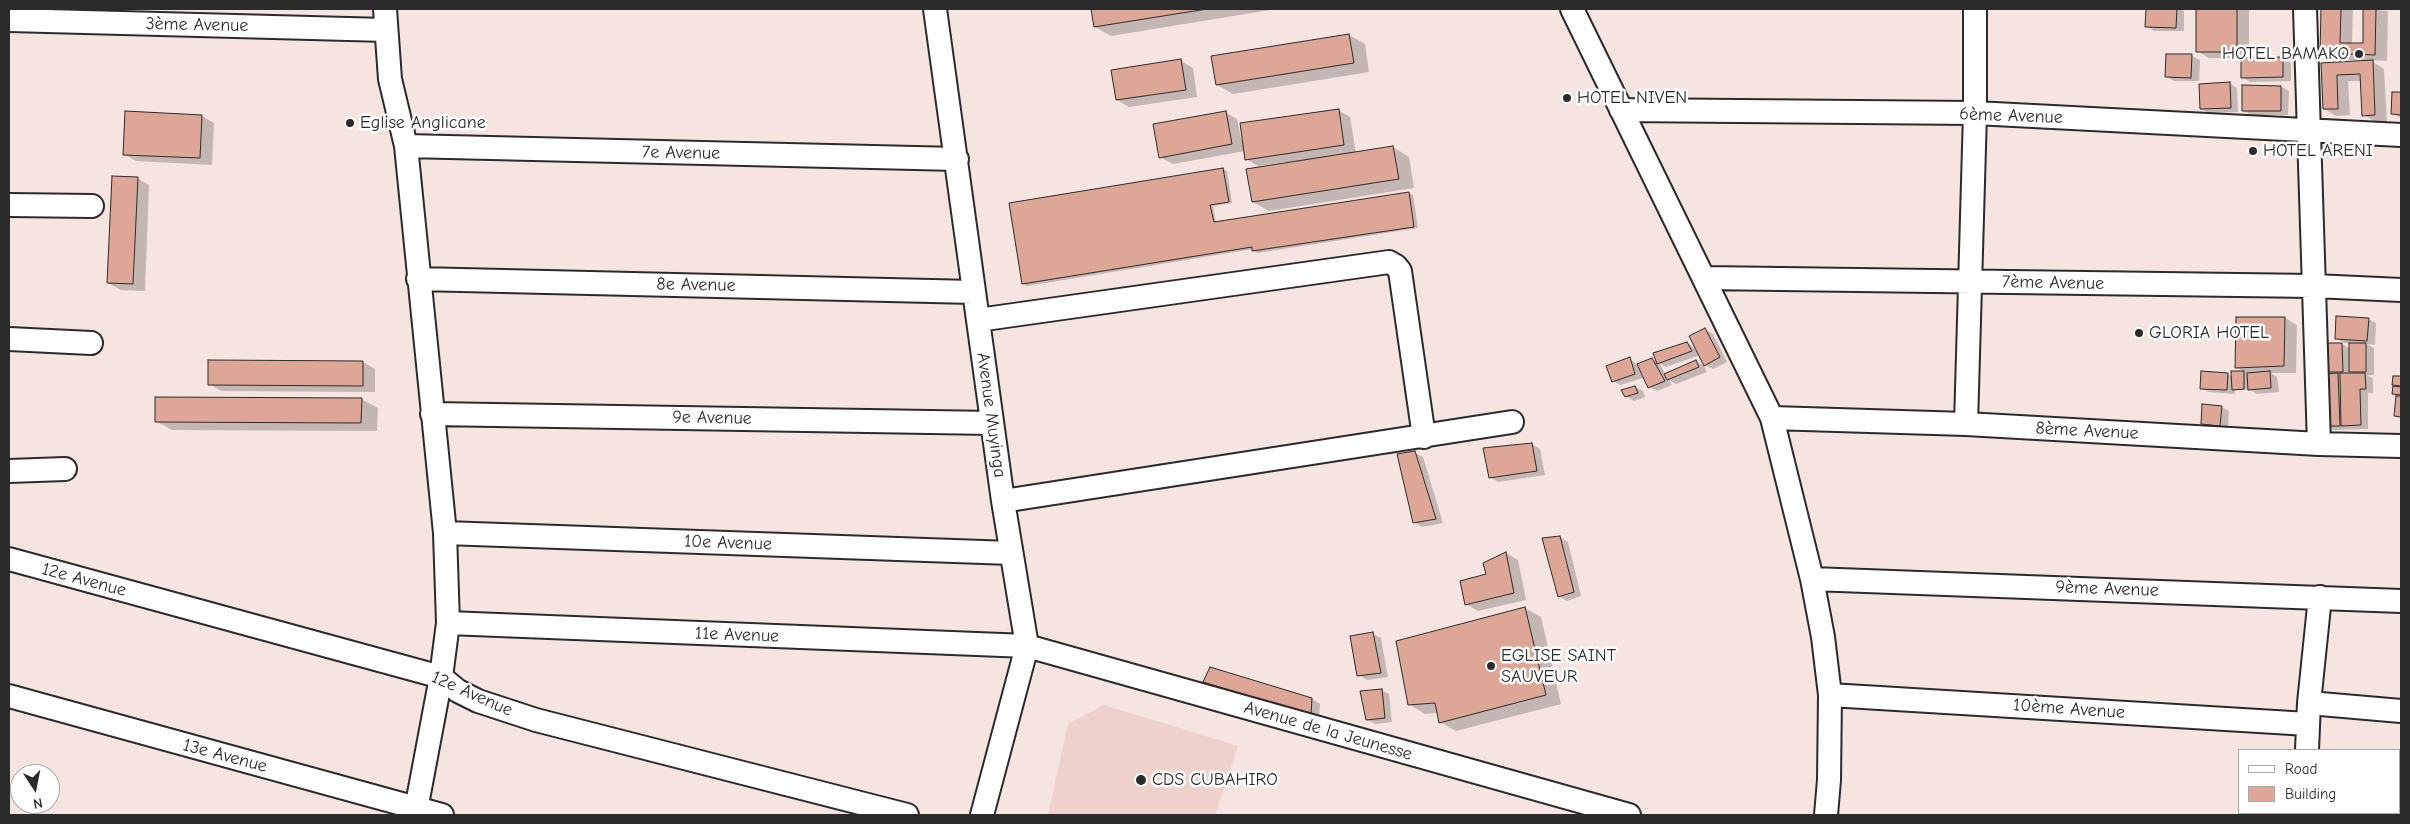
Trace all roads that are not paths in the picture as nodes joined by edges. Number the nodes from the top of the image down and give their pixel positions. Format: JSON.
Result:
{"nodes":[{"id":1,"x":935,"y":9,"type":"edge"},
{"id":2,"x":1572,"y":9,"type":"edge"},
{"id":3,"x":1976,"y":9,"type":"edge"},
{"id":4,"x":2305,"y":9,"type":"edge"},
{"id":5,"x":386,"y":19,"type":"edge"},
{"id":6,"x":9,"y":20,"type":"edge"},
{"id":7,"x":1621,"y":110,"type":"junction"},
{"id":8,"x":1975,"y":113,"type":"junction"},
{"id":9,"x":2310,"y":130,"type":"junction"},
{"id":10,"x":2401,"y":135,"type":"edge"},
{"id":11,"x":406,"y":146,"type":"junction"},
{"id":12,"x":957,"y":159,"type":"junction"},
{"id":13,"x":9,"y":205,"type":"edge"},
{"id":14,"x":92,"y":206,"type":"dead end"},
{"id":15,"x":1705,"y":278,"type":"junction"},
{"id":16,"x":418,"y":279,"type":"junction"},
{"id":17,"x":1970,"y":281,"type":"junction"},
{"id":18,"x":2314,"y":286,"type":"junction"},
{"id":19,"x":2401,"y":290,"type":"edge"},
{"id":20,"x":974,"y":292,"type":"junction"},
{"id":21,"x":978,"y":320,"type":"junction"},
{"id":22,"x":9,"y":339,"type":"edge"},
{"id":23,"x":91,"y":343,"type":"dead end"},
{"id":24,"x":432,"y":414,"type":"junction"},
{"id":25,"x":1772,"y":418,"type":"junction"},
{"id":26,"x":1512,"y":422,"type":"dead end"},
{"id":27,"x":992,"y":423,"type":"junction"},
{"id":28,"x":1966,"y":424,"type":"junction"},
{"id":29,"x":1424,"y":437,"type":"junction"},
{"id":30,"x":2319,"y":444,"type":"junction"},
{"id":31,"x":2401,"y":446,"type":"edge"},
{"id":32,"x":65,"y":469,"type":"dead end"},
{"id":33,"x":9,"y":472,"type":"edge"},
{"id":34,"x":1003,"y":501,"type":"junction"},
{"id":35,"x":446,"y":533,"type":"junction"},
{"id":36,"x":1012,"y":553,"type":"junction"},
{"id":37,"x":9,"y":559,"type":"edge"},
{"id":38,"x":1812,"y":579,"type":"junction"},
{"id":39,"x":2320,"y":597,"type":"junction"},
{"id":40,"x":2401,"y":601,"type":"edge"},
{"id":41,"x":448,"y":622,"type":"junction"},
{"id":42,"x":1027,"y":646,"type":"junction"},
{"id":43,"x":441,"y":678,"type":"junction"},
{"id":44,"x":1830,"y":695,"type":"junction"},
{"id":45,"x":9,"y":696,"type":"edge"},
{"id":46,"x":2401,"y":711,"type":"edge"},
{"id":47,"x":2308,"y":714,"type":"junction"},
{"id":48,"x":2307,"y":749,"type":"edge"},
{"id":49,"x":416,"y":812,"type":"edge"},
{"id":50,"x":442,"y":815,"type":"edge"},
{"id":51,"x":907,"y":815,"type":"edge"},
{"id":52,"x":982,"y":815,"type":"edge"},
{"id":53,"x":1629,"y":815,"type":"edge"},
{"id":54,"x":1826,"y":815,"type":"edge"}],
"edges":[{"from":1,"to":12,"type":"street","name":"Avenue Muyinga"},
{"from":2,"to":7,"type":"street"},
{"from":3,"to":8,"type":"street"},
{"from":4,"to":9,"type":"street"},
{"from":5,"to":6,"type":"street","name":"3ème Avenue"},
{"from":5,"to":11,"type":"street"},
{"from":7,"to":8,"type":"street","name":"6ème Avenue"},
{"from":7,"to":15,"type":"street"},
{"from":8,"to":9,"type":"street","name":"6ème Avenue"},
{"from":8,"to":17,"type":"street"},
{"from":9,"to":10,"type":"street","name":"6ème Avenue"},
{"from":9,"to":18,"type":"street"},
{"from":11,"to":12,"type":"street","name":"7e Avenue"},
{"from":11,"to":16,"type":"street"},
{"from":12,"to":20,"type":"street","name":"Avenue Muyinga"},
{"from":13,"to":14,"type":"street"},
{"from":15,"to":17,"type":"street","name":"7ème Avenue"},
{"from":15,"to":25,"type":"street"},
{"from":16,"to":20,"type":"street","name":"8e Avenue"},
{"from":16,"to":24,"type":"street"},
{"from":17,"to":18,"type":"street","name":"7ème Avenue"},
{"from":17,"to":28,"type":"street"},
{"from":18,"to":19,"type":"street","name":"7ème Avenue"},
{"from":18,"to":30,"type":"street"},
{"from":20,"to":21,"type":"street","name":"Avenue Muyinga"},
{"from":21,"to":27,"type":"street","name":"Avenue Muyinga"},
{"from":21,"to":29,"type":"street"},
{"from":22,"to":23,"type":"street"},
{"from":24,"to":27,"type":"street","name":"9e Avenue"},
{"from":24,"to":35,"type":"street"},
{"from":25,"to":28,"type":"street","name":"8ème Avenue"},
{"from":25,"to":38,"type":"street"},
{"from":26,"to":29,"type":"street"},
{"from":27,"to":34,"type":"street","name":"Avenue Muyinga"},
{"from":28,"to":30,"type":"street","name":"8ème Avenue"},
{"from":29,"to":34,"type":"street"},
{"from":30,"to":31,"type":"street","name":"8ème Avenue"},
{"from":32,"to":33,"type":"street"},
{"from":34,"to":36,"type":"street","name":"Avenue Muyinga"},
{"from":35,"to":36,"type":"street","name":"10e Avenue"},
{"from":35,"to":41,"type":"street"},
{"from":36,"to":42,"type":"street","name":"Avenue Muyinga"},
{"from":37,"to":43,"type":"street","name":"12e Avenue"},
{"from":38,"to":39,"type":"street","name":"9ème Avenue"},
{"from":38,"to":44,"type":"street"},
{"from":39,"to":40,"type":"street","name":"9ème Avenue"},
{"from":39,"to":47,"type":"street"},
{"from":41,"to":42,"type":"street","name":"11e Avenue"},
{"from":41,"to":43,"type":"street"},
{"from":42,"to":52,"type":"street","name":"Avenue Muyinga"},
{"from":42,"to":53,"type":"street","name":"Avenue de la Jeunesse"},
{"from":43,"to":49,"type":"street"},
{"from":43,"to":51,"type":"street","name":"12e Avenue"},
{"from":44,"to":47,"type":"street","name":"10ème Avenue"},
{"from":44,"to":54,"type":"street"},
{"from":45,"to":49,"type":"street","name":"13e Avenue"},
{"from":46,"to":47,"type":"street","name":"10ème Avenue"},
{"from":47,"to":48,"type":"street"},
{"from":49,"to":50,"type":"street","name":"13e Avenue"}]}
